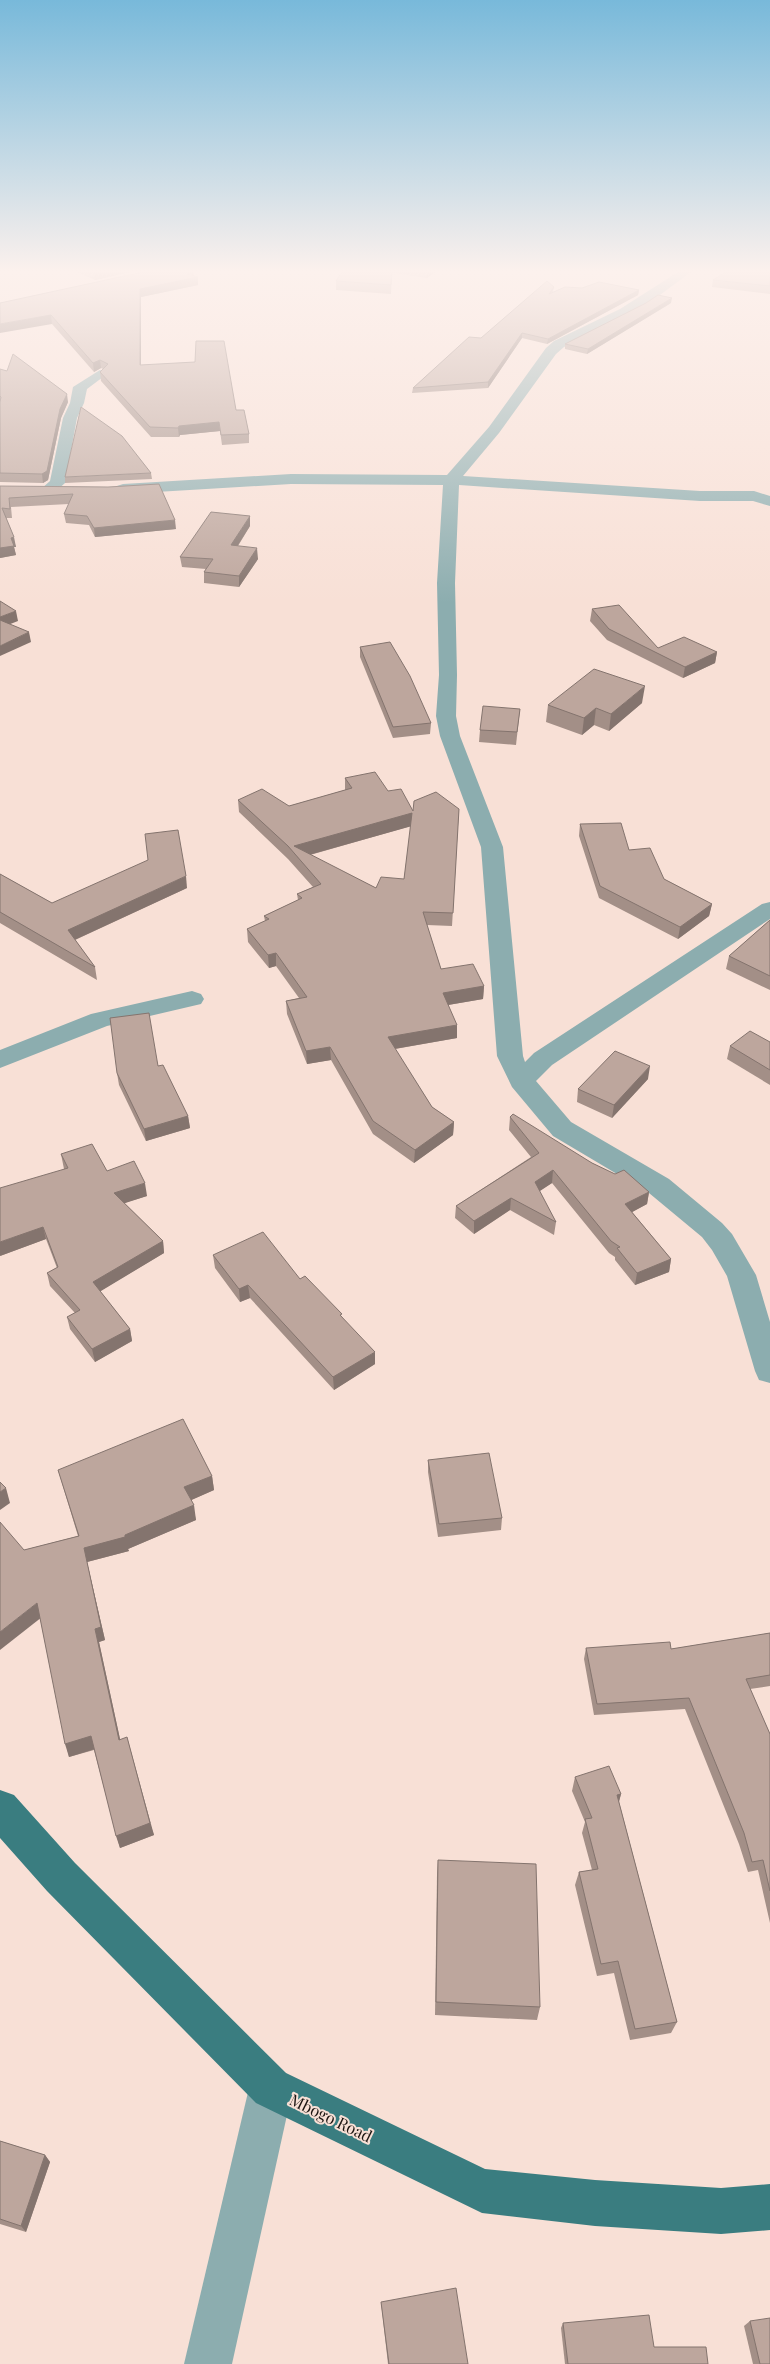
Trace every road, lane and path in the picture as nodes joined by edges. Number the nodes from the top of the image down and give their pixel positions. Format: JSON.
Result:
{"nodes":[{"id":1,"x":88,"y":382,"type":"edge"},
{"id":2,"x":529,"y":382,"type":"edge"},
{"id":3,"x":451,"y":480,"type":"junction"},
{"id":4,"x":29,"y":490,"type":"edge"},
{"id":5,"x":48,"y":490,"type":"junction"},
{"id":6,"x":112,"y":490,"type":"edge"},
{"id":7,"x":69,"y":491,"type":"edge"},
{"id":8,"x":770,"y":501,"type":"edge"},
{"id":9,"x":770,"y":909,"type":"edge"},
{"id":10,"x":192,"y":999,"type":"dead end"},
{"id":11,"x":0,"y":1060,"type":"edge"},
{"id":12,"x":521,"y":1081,"type":"junction"},
{"id":13,"x":770,"y":1371,"type":"edge"},
{"id":14,"x":0,"y":1809,"type":"edge"},
{"id":15,"x":270,"y":2088,"type":"junction"},
{"id":16,"x":770,"y":2206,"type":"edge"},
{"id":17,"x":208,"y":2364,"type":"edge"}],
"edges":[{"from":1,"to":5,"type":"street"},
{"from":2,"to":3,"type":"street"},
{"from":3,"to":6,"type":"street"},
{"from":3,"to":8,"type":"street"},
{"from":3,"to":12,"type":"street"},
{"from":4,"to":5,"type":"street"},
{"from":5,"to":7,"type":"street"},
{"from":9,"to":12,"type":"street"},
{"from":10,"to":11,"type":"street"},
{"from":12,"to":13,"type":"street"},
{"from":14,"to":15,"type":"main road","name":"Mbogo Road"},
{"from":15,"to":16,"type":"main road","name":"Mbogo Road"},
{"from":15,"to":17,"type":"street"}]}
